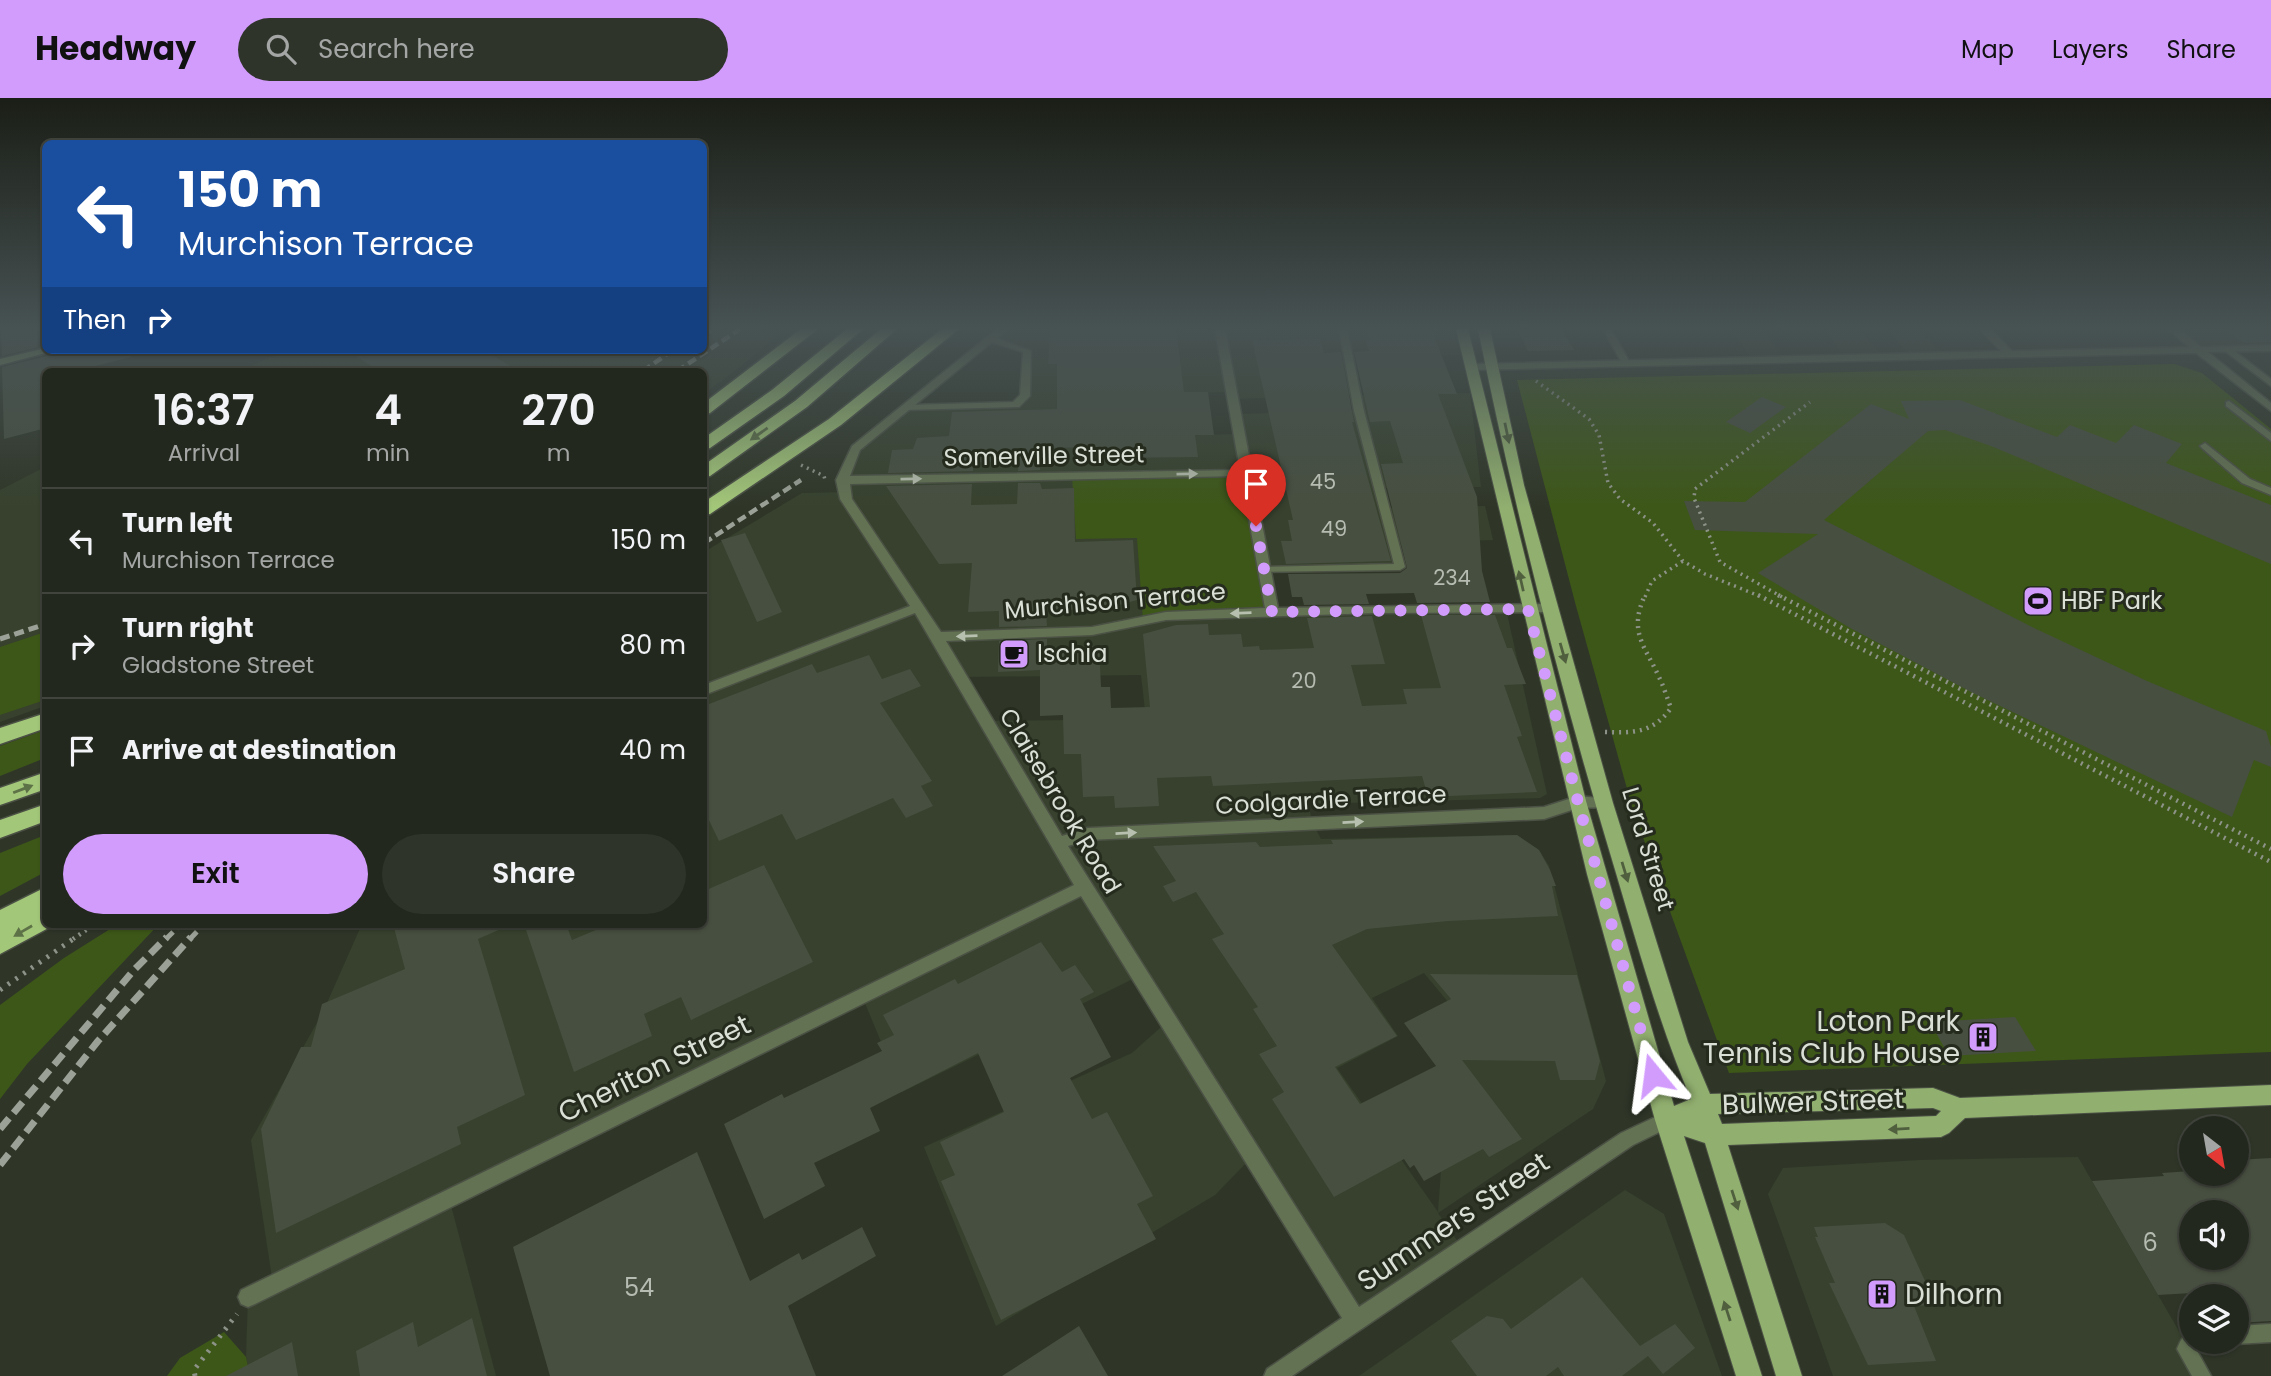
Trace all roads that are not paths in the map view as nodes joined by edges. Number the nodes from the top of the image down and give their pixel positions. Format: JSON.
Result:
{"nodes":[{"id":1,"x":732,"y":389,"type":"edge"},
{"id":2,"x":783,"y":389,"type":"edge"},
{"id":3,"x":819,"y":389,"type":"edge"},
{"id":4,"x":862,"y":389,"type":"edge"},
{"id":5,"x":877,"y":389,"type":"edge"},
{"id":6,"x":931,"y":389,"type":"edge"},
{"id":7,"x":1025,"y":389,"type":"edge"},
{"id":8,"x":1231,"y":389,"type":"edge"},
{"id":9,"x":1355,"y":389,"type":"edge"},
{"id":10,"x":1476,"y":389,"type":"edge"},
{"id":11,"x":1497,"y":389,"type":"edge"},
{"id":12,"x":2247,"y":389,"type":"edge"},
{"id":13,"x":2230,"y":404,"type":"dead end"},
{"id":14,"x":707,"y":408,"type":"edge"},
{"id":15,"x":907,"y":408,"type":"junction"},
{"id":16,"x":2271,"y":408,"type":"edge"},
{"id":17,"x":2271,"y":438,"type":"edge"},
{"id":18,"x":707,"y":443,"type":"edge"},
{"id":19,"x":2206,"y":446,"type":"dead end"},
{"id":20,"x":772,"y":465,"type":"junction"},
{"id":21,"x":707,"y":470,"type":"edge"},
{"id":22,"x":1246,"y":473,"type":"junction"},
{"id":23,"x":842,"y":480,"type":"junction"},
{"id":24,"x":2271,"y":492,"type":"edge"},
{"id":25,"x":707,"y":508,"type":"edge"},
{"id":26,"x":1264,"y":570,"type":"junction"},
{"id":27,"x":916,"y":608,"type":"junction"},
{"id":28,"x":1549,"y":608,"type":"junction"},
{"id":29,"x":1528,"y":609,"type":"junction"},
{"id":30,"x":1272,"y":612,"type":"junction"},
{"id":31,"x":937,"y":637,"type":"junction"},
{"id":32,"x":707,"y":689,"type":"edge"},
{"id":33,"x":42,"y":721,"type":"edge"},
{"id":34,"x":0,"y":736,"type":"edge"},
{"id":35,"x":42,"y":781,"type":"edge"},
{"id":36,"x":0,"y":797,"type":"edge"},
{"id":37,"x":1578,"y":802,"type":"junction"},
{"id":38,"x":1604,"y":803,"type":"junction"},
{"id":39,"x":42,"y":813,"type":"edge"},
{"id":40,"x":0,"y":829,"type":"edge"},
{"id":41,"x":1059,"y":843,"type":"junction"},
{"id":42,"x":1084,"y":887,"type":"junction"},
{"id":43,"x":42,"y":898,"type":"edge"},
{"id":44,"x":42,"y":920,"type":"edge"},
{"id":45,"x":0,"y":922,"type":"edge"},
{"id":46,"x":0,"y":944,"type":"edge"},
{"id":47,"x":2271,"y":1095,"type":"edge"},
{"id":48,"x":1704,"y":1104,"type":"junction"},
{"id":49,"x":1960,"y":1108,"type":"junction"},
{"id":50,"x":1667,"y":1120,"type":"junction"},
{"id":51,"x":1713,"y":1135,"type":"junction"},
{"id":52,"x":248,"y":1297,"type":"road end"},
{"id":53,"x":1355,"y":1320,"type":"junction"},
{"id":54,"x":2271,"y":1333,"type":"edge"},
{"id":55,"x":2249,"y":1334,"type":"edge"},
{"id":56,"x":2189,"y":1354,"type":"edge"},
{"id":57,"x":1274,"y":1376,"type":"edge"},
{"id":58,"x":1749,"y":1376,"type":"edge"},
{"id":59,"x":1789,"y":1376,"type":"edge"},
{"id":60,"x":2202,"y":1376,"type":"edge"}],
"edges":[{"from":1,"to":14,"type":"highway"},
{"from":2,"to":18,"type":"highway"},
{"from":3,"to":21,"type":"highway","one_way":true},
{"from":4,"to":20,"type":"highway"},
{"from":5,"to":20,"type":"highway"},
{"from":6,"to":15,"type":"street"},
{"from":7,"to":15,"type":"lane"},
{"from":8,"to":22,"type":"street"},
{"from":9,"to":26,"type":"lane"},
{"from":29,"to":10,"type":"main road","one_way":true},
{"from":11,"to":28,"type":"main road","name":"Lord Street","one_way":true},
{"from":12,"to":16,"type":"street"},
{"from":13,"to":17,"type":"lane"},
{"from":15,"to":23,"type":"street"},
{"from":19,"to":24,"type":"lane"},
{"from":20,"to":25,"type":"highway"},
{"from":23,"to":22,"type":"street","name":"Somerville Street","one_way":true},
{"from":22,"to":26,"type":"street"},
{"from":23,"to":27,"type":"street","name":"Claisebrook Road"},
{"from":26,"to":30,"type":"street"},
{"from":27,"to":31,"type":"street","name":"Claisebrook Road"},
{"from":27,"to":32,"type":"street"},
{"from":28,"to":29,"type":"street","name":"Murchison Terrace"},
{"from":28,"to":38,"type":"main road","name":"Lord Street","one_way":true},
{"from":29,"to":30,"type":"street","name":"Murchison Terrace"},
{"from":29,"to":37,"type":"main road"},
{"from":30,"to":31,"type":"street","name":"Murchison Terrace","one_way":true},
{"from":31,"to":41,"type":"street","name":"Claisebrook Road"},
{"from":33,"to":34,"type":"highway"},
{"from":36,"to":35,"type":"highway","one_way":true},
{"from":37,"to":38,"type":"street","name":"Coolgardie Terrace"},
{"from":41,"to":37,"type":"street","name":"Coolgardie Terrace","one_way":true},
{"from":37,"to":50,"type":"main road"},
{"from":38,"to":48,"type":"main road","name":"Lord Street","one_way":true},
{"from":39,"to":40,"type":"highway"},
{"from":41,"to":42,"type":"street","name":"Claisebrook Road"},
{"from":42,"to":52,"type":"street","name":"Cheriton Street"},
{"from":42,"to":53,"type":"street","name":"Claisebrook Road"},
{"from":43,"to":45,"type":"highway"},
{"from":44,"to":46,"type":"highway","one_way":true},
{"from":47,"to":49,"type":"main road","name":"Bulwer Street"},
{"from":48,"to":49,"type":"main road","name":"Bulwer Street"},
{"from":48,"to":50,"type":"main road","name":"Bulwer Street"},
{"from":48,"to":51,"type":"main road","name":"Lord Street"},
{"from":49,"to":51,"type":"main road","name":"Bulwer Street","one_way":true},
{"from":50,"to":51,"type":"main road","name":"Bulwer Street"},
{"from":50,"to":53,"type":"street","name":"Summers Street"},
{"from":58,"to":50,"type":"main road","one_way":true},
{"from":51,"to":59,"type":"main road","name":"Lord Street","one_way":true},
{"from":53,"to":57,"type":"street","name":"Summers Street"},
{"from":54,"to":55,"type":"lane"},
{"from":56,"to":60,"type":"lane"}]}
